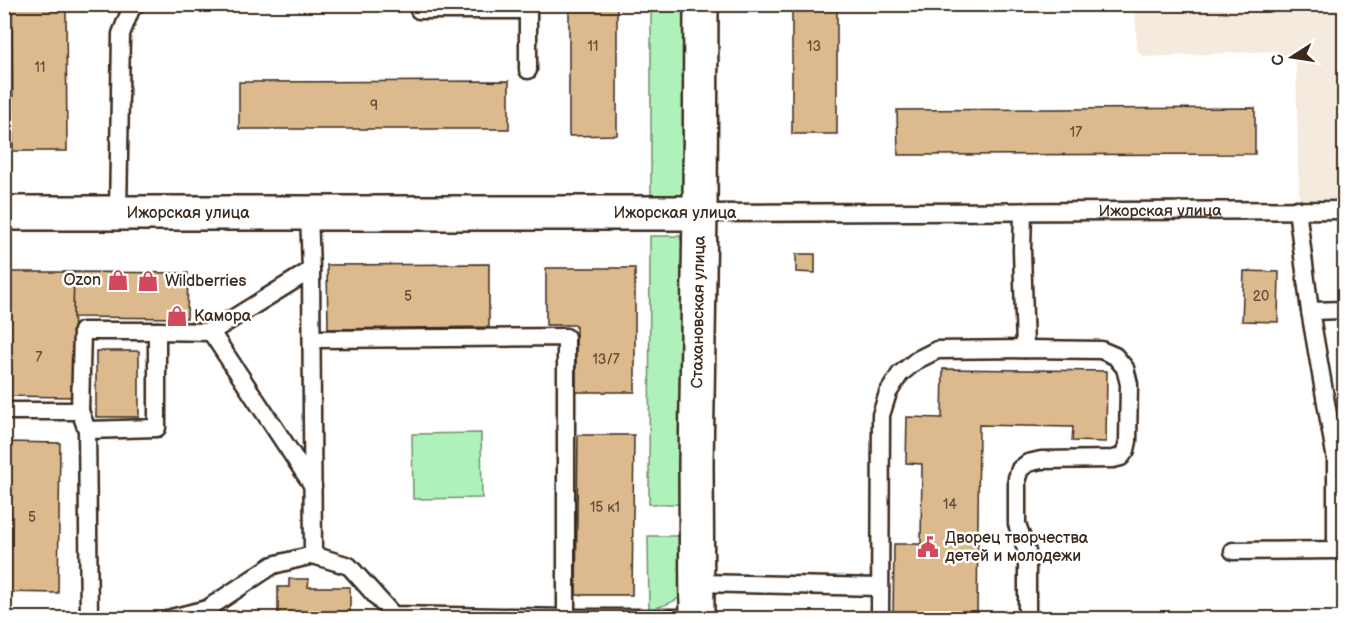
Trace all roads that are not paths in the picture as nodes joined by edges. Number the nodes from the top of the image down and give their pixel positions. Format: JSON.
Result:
{"nodes":[{"id":1,"x":136,"y":4,"type":"edge"},
{"id":2,"x":418,"y":4,"type":"edge"},
{"id":3,"x":701,"y":4,"type":"edge"},
{"id":4,"x":528,"y":7,"type":"edge"},
{"id":5,"x":528,"y":70,"type":"dead end"},
{"id":6,"x":1297,"y":209,"type":"junction"},
{"id":7,"x":1344,"y":210,"type":"edge"},
{"id":8,"x":309,"y":212,"type":"junction"},
{"id":9,"x":1023,"y":212,"type":"junction"},
{"id":10,"x":4,"y":213,"type":"edge"},
{"id":11,"x":700,"y":213,"type":"junction"},
{"id":12,"x":118,"y":214,"type":"junction"},
{"id":13,"x":311,"y":270,"type":"junction"},
{"id":14,"x":1310,"y":310,"type":"junction"},
{"id":15,"x":1344,"y":310,"type":"edge"},
{"id":16,"x":157,"y":331,"type":"junction"},
{"id":17,"x":211,"y":332,"type":"junction"},
{"id":18,"x":312,"y":339,"type":"junction"},
{"id":19,"x":1025,"y":349,"type":"junction"},
{"id":20,"x":4,"y":411,"type":"edge"},
{"id":21,"x":80,"y":411,"type":"junction"},
{"id":22,"x":87,"y":430,"type":"junction"},
{"id":23,"x":313,"y":486,"type":"junction"},
{"id":24,"x":1233,"y":551,"type":"dead end"},
{"id":25,"x":314,"y":555,"type":"junction"},
{"id":26,"x":697,"y":583,"type":"junction"},
{"id":27,"x":879,"y":587,"type":"junction"},
{"id":28,"x":89,"y":618,"type":"edge"},
{"id":29,"x":171,"y":618,"type":"edge"},
{"id":30,"x":566,"y":618,"type":"edge"},
{"id":31,"x":683,"y":618,"type":"edge"},
{"id":32,"x":697,"y":618,"type":"edge"},
{"id":33,"x":880,"y":618,"type":"edge"},
{"id":34,"x":1026,"y":618,"type":"edge"}],
"edges":[{"from":1,"to":12,"type":"lane"},
{"from":2,"to":4,"type":"lane"},
{"from":3,"to":11,"type":"street","name":"Стахановская улица"},
{"from":4,"to":5,"type":"lane"},
{"from":6,"to":7,"type":"lane","name":"Ижорская улица"},
{"from":6,"to":9,"type":"lane","name":"Ижорская улица"},
{"from":6,"to":14,"type":"lane"},
{"from":8,"to":11,"type":"street","name":"Ижорская улица"},
{"from":8,"to":12,"type":"street","name":"Ижорская улица"},
{"from":8,"to":13,"type":"lane"},
{"from":9,"to":11,"type":"lane","name":"Ижорская улица"},
{"from":9,"to":19,"type":"lane"},
{"from":10,"to":12,"type":"street","name":"Ижорская улица"},
{"from":11,"to":26,"type":"street","name":"Стахановская улица"},
{"from":13,"to":17,"type":"lane"},
{"from":13,"to":18,"type":"lane"},
{"from":14,"to":15,"type":"lane"},
{"from":14,"to":24,"type":"lane"},
{"from":16,"to":17,"type":"lane"},
{"from":16,"to":21,"type":"lane"},
{"from":16,"to":22,"type":"lane"},
{"from":17,"to":23,"type":"lane"},
{"from":18,"to":23,"type":"lane"},
{"from":18,"to":30,"type":"lane"},
{"from":19,"to":27,"type":"lane"},
{"from":19,"to":34,"type":"lane"},
{"from":20,"to":21,"type":"lane"},
{"from":21,"to":22,"type":"lane"},
{"from":22,"to":28,"type":"lane"},
{"from":23,"to":25,"type":"lane"},
{"from":25,"to":29,"type":"lane"},
{"from":25,"to":30,"type":"lane"},
{"from":26,"to":27,"type":"lane"},
{"from":26,"to":32,"type":"street","name":"Стахановская улица"},
{"from":27,"to":33,"type":"lane"},
{"from":30,"to":31,"type":"lane"}]}
